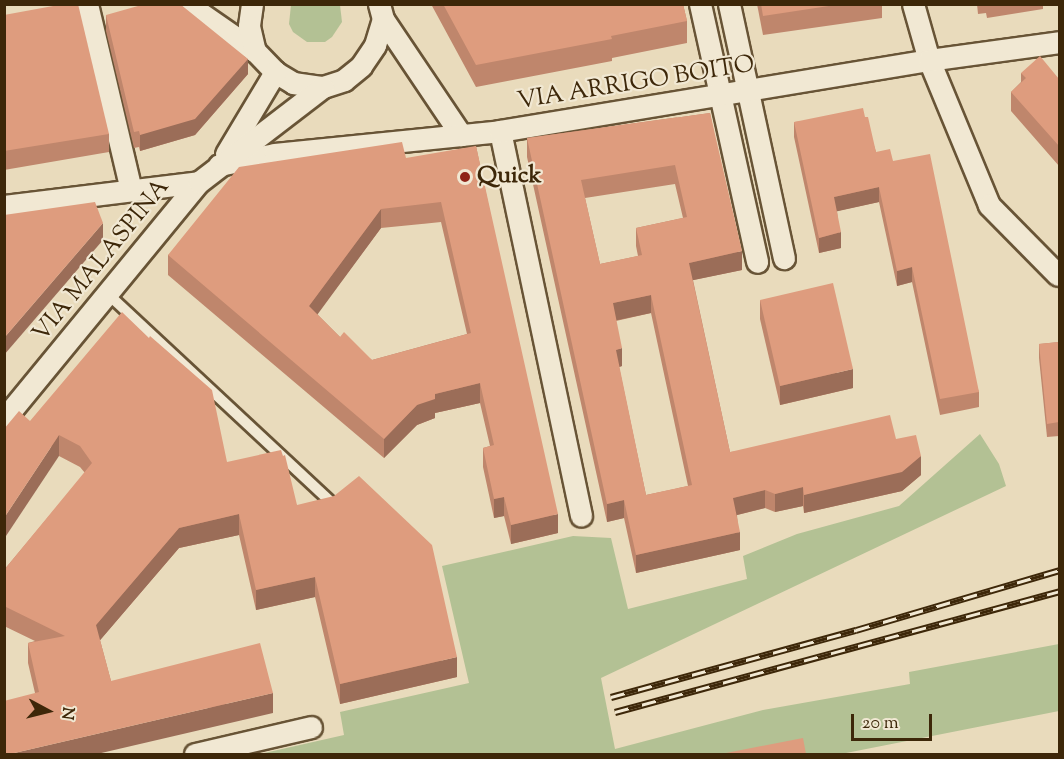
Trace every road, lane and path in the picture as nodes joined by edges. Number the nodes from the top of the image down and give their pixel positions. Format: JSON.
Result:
{"nodes":[{"id":1,"x":187,"y":4,"type":"edge"},
{"id":2,"x":252,"y":4,"type":"edge"},
{"id":3,"x":700,"y":4,"type":"edge"},
{"id":4,"x":729,"y":4,"type":"edge"},
{"id":5,"x":913,"y":4,"type":"edge"},
{"id":6,"x":88,"y":5,"type":"edge"},
{"id":7,"x":64,"y":8,"type":"edge"},
{"id":8,"x":381,"y":12,"type":"edge"},
{"id":9,"x":1059,"y":42,"type":"edge"},
{"id":10,"x":255,"y":51,"type":"junction"},
{"id":11,"x":929,"y":60,"type":"junction"},
{"id":12,"x":275,"y":72,"type":"junction"},
{"id":13,"x":323,"y":87,"type":"junction"},
{"id":14,"x":748,"y":92,"type":"junction"},
{"id":15,"x":720,"y":96,"type":"junction"},
{"id":16,"x":500,"y":131,"type":"junction"},
{"id":17,"x":461,"y":135,"type":"junction"},
{"id":18,"x":219,"y":165,"type":"junction"},
{"id":19,"x":199,"y":182,"type":"junction"},
{"id":20,"x":131,"y":190,"type":"junction"},
{"id":21,"x":4,"y":206,"type":"edge"},
{"id":22,"x":784,"y":258,"type":"dead end"},
{"id":23,"x":757,"y":262,"type":"dead end"},
{"id":24,"x":1059,"y":276,"type":"edge"},
{"id":25,"x":109,"y":295,"type":"junction"},
{"id":26,"x":4,"y":419,"type":"edge"},
{"id":27,"x":332,"y":502,"type":"edge"},
{"id":28,"x":581,"y":516,"type":"dead end"},
{"id":29,"x":312,"y":727,"type":"dead end"},
{"id":30,"x":195,"y":754,"type":"edge"}],
"edges":[{"from":1,"to":10,"type":"street"},
{"from":2,"to":10,"type":"street"},
{"from":3,"to":15,"type":"street"},
{"from":4,"to":14,"type":"street"},
{"from":5,"to":11,"type":"street"},
{"from":6,"to":7,"type":"street"},
{"from":6,"to":20,"type":"street"},
{"from":8,"to":13,"type":"street","name":"VIA MALASPINA"},
{"from":8,"to":17,"type":"street"},
{"from":9,"to":11,"type":"street","name":"VIA ARRIGO BOITO"},
{"from":10,"to":12,"type":"street"},
{"from":11,"to":14,"type":"street","name":"VIA ARRIGO BOITO"},
{"from":11,"to":24,"type":"street"},
{"from":12,"to":13,"type":"street"},
{"from":12,"to":18,"type":"street"},
{"from":13,"to":18,"type":"street","name":"VIA MALASPINA"},
{"from":14,"to":15,"type":"street","name":"VIA ARRIGO BOITO"},
{"from":14,"to":22,"type":"street"},
{"from":15,"to":16,"type":"street","name":"VIA ARRIGO BOITO"},
{"from":15,"to":23,"type":"street"},
{"from":16,"to":17,"type":"street","name":"VIA ARRIGO BOITO"},
{"from":16,"to":28,"type":"street"},
{"from":17,"to":18,"type":"street","name":"VIA ARRIGO BOITO"},
{"from":18,"to":19,"type":"street","name":"VIA MALASPINA"},
{"from":19,"to":20,"type":"street"},
{"from":19,"to":25,"type":"street","name":"VIA MALASPINA"},
{"from":20,"to":21,"type":"street"},
{"from":25,"to":26,"type":"street","name":"VIA MALASPINA"},
{"from":25,"to":27,"type":"lane"},
{"from":29,"to":30,"type":"street"}]}
